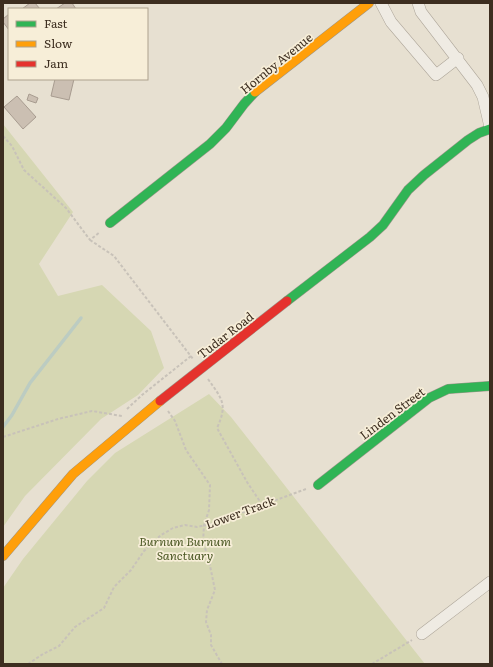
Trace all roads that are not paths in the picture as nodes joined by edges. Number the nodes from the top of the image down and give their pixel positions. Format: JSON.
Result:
{"nodes":[{"id":1,"x":370,"y":3,"type":"edge"},
{"id":2,"x":381,"y":3,"type":"edge"},
{"id":3,"x":418,"y":3,"type":"edge"},
{"id":4,"x":458,"y":58,"type":"junction"},
{"id":5,"x":490,"y":128,"type":"edge"},
{"id":6,"x":110,"y":223,"type":"road end"},
{"id":7,"x":490,"y":386,"type":"edge"},
{"id":8,"x":318,"y":485,"type":"road end"},
{"id":9,"x":3,"y":556,"type":"edge"},
{"id":10,"x":490,"y":582,"type":"edge"},
{"id":11,"x":422,"y":634,"type":"road end"}],
"edges":[{"from":1,"to":6,"type":"street","name":"Hornby Avenue"},
{"from":2,"to":4,"type":"street"},
{"from":3,"to":4,"type":"street"},
{"from":4,"to":5,"type":"street"},
{"from":5,"to":9,"type":"street","name":"Tudar Road"},
{"from":7,"to":8,"type":"street","name":"Linden Street"},
{"from":10,"to":11,"type":"street"}]}
